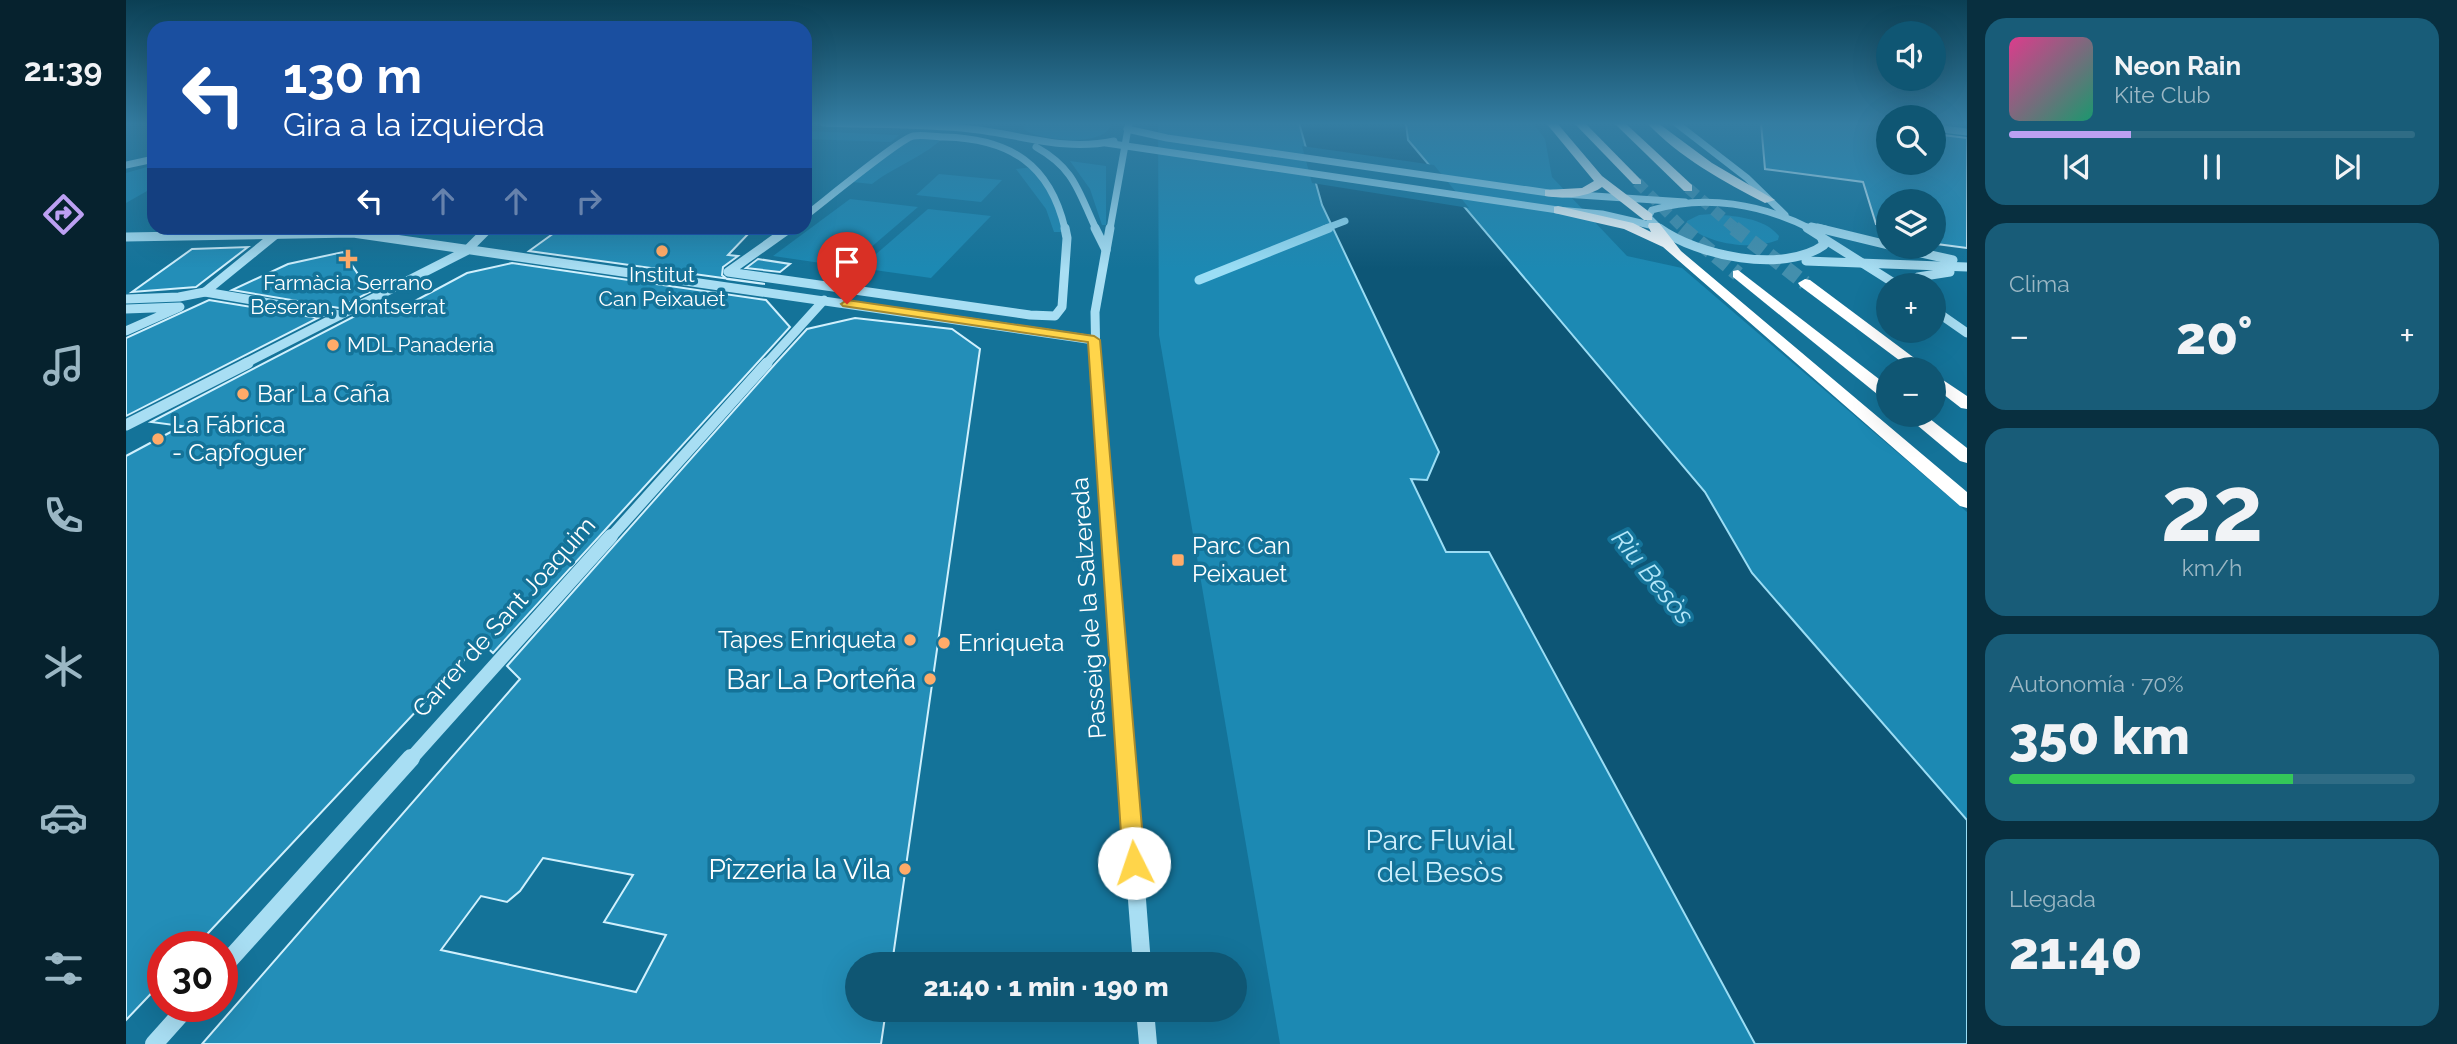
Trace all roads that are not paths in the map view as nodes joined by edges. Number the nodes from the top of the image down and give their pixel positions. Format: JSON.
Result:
{"nodes":[{"id":1,"x":864,"y":172,"type":"edge"},
{"id":2,"x":1036,"y":172,"type":"edge"},
{"id":3,"x":1069,"y":172,"type":"edge"},
{"id":4,"x":1120,"y":172,"type":"edge"},
{"id":5,"x":1303,"y":172,"type":"edge"},
{"id":6,"x":1402,"y":172,"type":"edge"},
{"id":7,"x":1586,"y":172,"type":"edge"},
{"id":8,"x":1626,"y":172,"type":"edge"},
{"id":9,"x":1671,"y":172,"type":"edge"},
{"id":10,"x":1716,"y":172,"type":"edge"},
{"id":11,"x":1739,"y":172,"type":"edge"},
{"id":12,"x":1636,"y":182,"type":"tunnel mouth"},
{"id":13,"x":1688,"y":188,"type":"tunnel mouth"},
{"id":14,"x":1599,"y":189,"type":"junction"},
{"id":15,"x":1549,"y":193,"type":"joint"},
{"id":16,"x":1621,"y":199,"type":"junction"},
{"id":17,"x":1769,"y":200,"type":"junction"},
{"id":18,"x":1685,"y":202,"type":"junction"},
{"id":19,"x":1558,"y":210,"type":"joint"},
{"id":20,"x":812,"y":211,"type":"edge"},
{"id":21,"x":1790,"y":219,"type":"junction"},
{"id":22,"x":1651,"y":222,"type":"junction"},
{"id":23,"x":1626,"y":223,"type":"junction"},
{"id":24,"x":275,"y":235,"type":"joint"},
{"id":25,"x":366,"y":235,"type":"edge"},
{"id":26,"x":482,"y":235,"type":"edge"},
{"id":27,"x":779,"y":235,"type":"edge"},
{"id":28,"x":1821,"y":236,"type":"junction"},
{"id":29,"x":126,"y":237,"type":"edge"},
{"id":30,"x":1876,"y":243,"type":"edge"},
{"id":31,"x":1665,"y":244,"type":"junction"},
{"id":32,"x":1106,"y":250,"type":"junction"},
{"id":33,"x":466,"y":251,"type":"junction"},
{"id":34,"x":1938,"y":259,"type":"edge"},
{"id":35,"x":1781,"y":260,"type":"junction"},
{"id":36,"x":1862,"y":262,"type":"junction"},
{"id":37,"x":1967,"y":267,"type":"edge"},
{"id":38,"x":1879,"y":273,"type":"edge"},
{"id":39,"x":1938,"y":273,"type":"edge"},
{"id":40,"x":1738,"y":274,"type":"tunnel mouth"},
{"id":41,"x":1805,"y":283,"type":"tunnel mouth"},
{"id":42,"x":205,"y":292,"type":"junction"},
{"id":43,"x":126,"y":299,"type":"edge"},
{"id":44,"x":824,"y":300,"type":"junction"},
{"id":45,"x":126,"y":309,"type":"edge"},
{"id":46,"x":340,"y":315,"type":"junction"},
{"id":47,"x":1946,"y":318,"type":"edge"},
{"id":48,"x":126,"y":331,"type":"edge"},
{"id":49,"x":1967,"y":333,"type":"edge"},
{"id":50,"x":1094,"y":340,"type":"junction"},
{"id":51,"x":1905,"y":357,"type":"edge"},
{"id":52,"x":1876,"y":384,"type":"edge"},
{"id":53,"x":1946,"y":388,"type":"edge"},
{"id":54,"x":1967,"y":404,"type":"edge"},
{"id":55,"x":126,"y":425,"type":"edge"},
{"id":56,"x":1929,"y":427,"type":"edge"},
{"id":57,"x":1967,"y":457,"type":"edge"},
{"id":58,"x":1967,"y":502,"type":"edge"},
{"id":59,"x":238,"y":950,"type":"edge"},
{"id":60,"x":1141,"y":952,"type":"edge"},
{"id":61,"x":174,"y":1022,"type":"edge"},
{"id":62,"x":1146,"y":1022,"type":"edge"},
{"id":63,"x":154,"y":1044,"type":"edge"},
{"id":64,"x":1148,"y":1044,"type":"edge"}],
"edges":[{"from":1,"to":20,"type":"street"},
{"from":2,"to":27,"type":"street"},
{"from":3,"to":32,"type":"street"},
{"from":4,"to":32,"type":"street","name":"Passeig de la Salzereda"},
{"from":5,"to":19,"type":"street"},
{"from":6,"to":15,"type":"street"},
{"from":7,"to":14,"type":"highway"},
{"from":8,"to":12,"type":"highway"},
{"from":9,"to":13,"type":"highway"},
{"from":10,"to":17,"type":"highway"},
{"from":11,"to":17,"type":"street"},
{"from":14,"to":15,"type":"highway"},
{"from":14,"to":16,"type":"highway"},
{"from":16,"to":18,"type":"street"},
{"from":16,"to":22,"type":"highway"},
{"from":17,"to":21,"type":"street"},
{"from":18,"to":21,"type":"street"},
{"from":18,"to":22,"type":"street"},
{"from":19,"to":23,"type":"highway"},
{"from":21,"to":28,"type":"street"},
{"from":21,"to":30,"type":"street"},
{"from":22,"to":23,"type":"street"},
{"from":22,"to":31,"type":"highway"},
{"from":22,"to":35,"type":"street"},
{"from":23,"to":31,"type":"highway"},
{"from":24,"to":29,"type":"street"},
{"from":24,"to":42,"type":"street"},
{"from":25,"to":33,"type":"street"},
{"from":26,"to":33,"type":"street"},
{"from":28,"to":35,"type":"street"},
{"from":28,"to":36,"type":"street"},
{"from":31,"to":58,"type":"highway"},
{"from":32,"to":50,"type":"street","name":"Passeig de la Salzereda"},
{"from":33,"to":44,"type":"street"},
{"from":33,"to":46,"type":"street"},
{"from":34,"to":37,"type":"street"},
{"from":35,"to":36,"type":"street"},
{"from":36,"to":37,"type":"street"},
{"from":36,"to":38,"type":"street"},
{"from":37,"to":39,"type":"street"},
{"from":40,"to":52,"type":"highway"},
{"from":41,"to":51,"type":"highway"},
{"from":42,"to":43,"type":"street"},
{"from":42,"to":46,"type":"street"},
{"from":44,"to":50,"type":"street"},
{"from":44,"to":59,"type":"street","name":"Carrer de Sant Joaquim"},
{"from":45,"to":48,"type":"street"},
{"from":46,"to":55,"type":"street"},
{"from":47,"to":49,"type":"street"},
{"from":50,"to":60,"type":"street","name":"Passeig de la Salzereda"},
{"from":53,"to":54,"type":"highway"},
{"from":56,"to":57,"type":"highway"},
{"from":61,"to":63,"type":"street"},
{"from":62,"to":64,"type":"street"}]}
